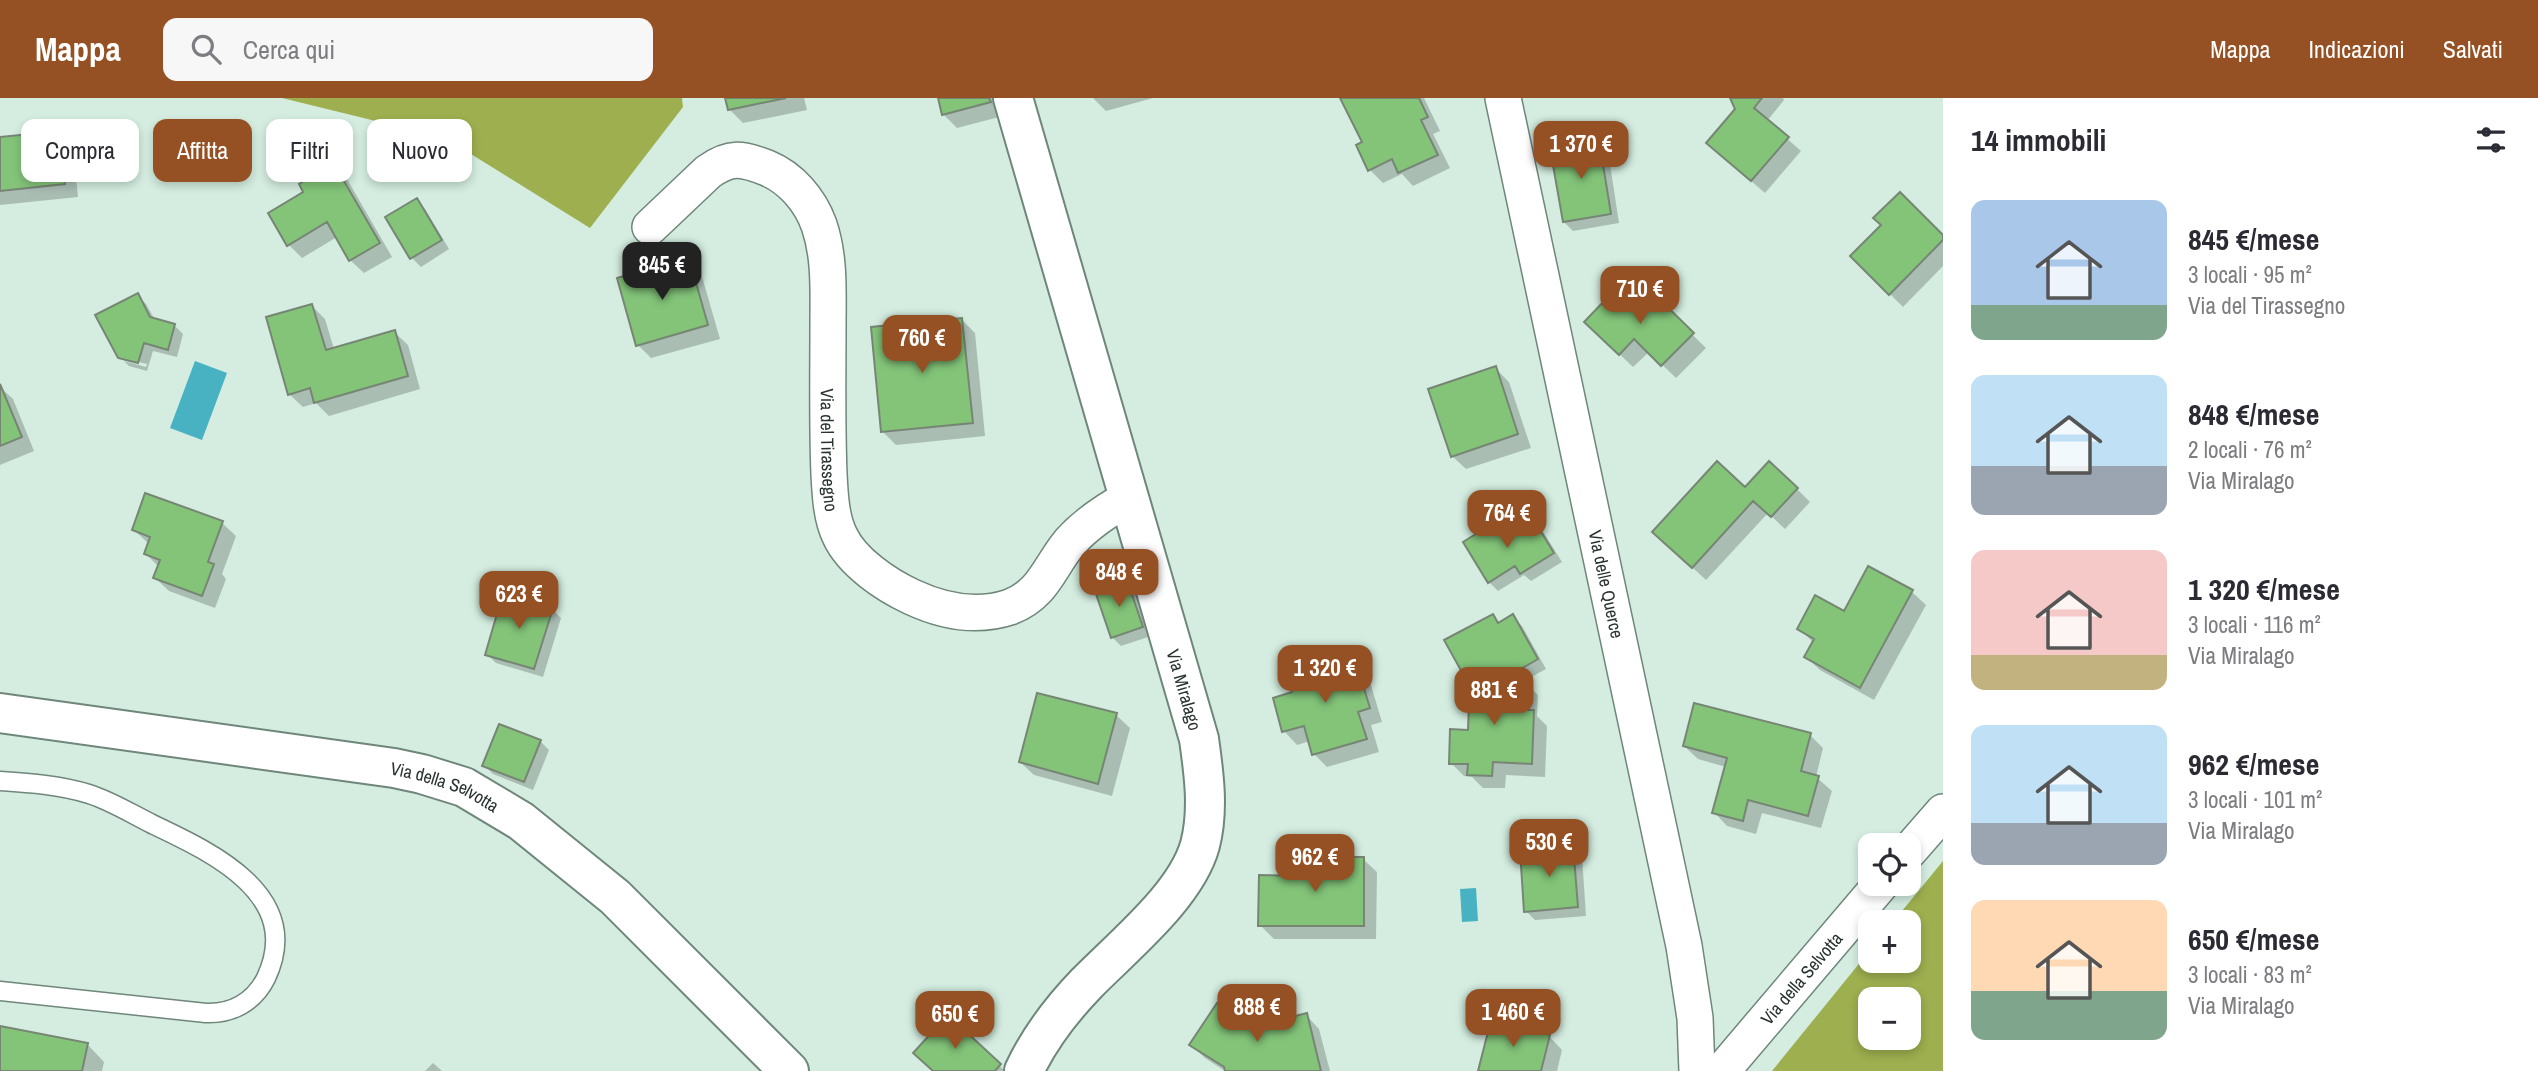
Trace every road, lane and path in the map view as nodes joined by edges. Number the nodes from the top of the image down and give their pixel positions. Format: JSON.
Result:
{"nodes":[{"id":1,"x":1013,"y":98,"type":"edge"},
{"id":2,"x":1503,"y":98,"type":"edge"},
{"id":3,"x":650,"y":227,"type":"dead end"},
{"id":4,"x":1129,"y":498,"type":"junction"},
{"id":5,"x":0,"y":713,"type":"edge"},
{"id":6,"x":0,"y":780,"type":"edge"},
{"id":7,"x":1943,"y":812,"type":"edge"},
{"id":8,"x":1921,"y":837,"type":"edge"},
{"id":9,"x":1871,"y":896,"type":"edge"},
{"id":10,"x":0,"y":991,"type":"edge"},
{"id":11,"x":789,"y":1071,"type":"edge"},
{"id":12,"x":1024,"y":1071,"type":"edge"},
{"id":13,"x":1698,"y":1071,"type":"edge"},
{"id":14,"x":1721,"y":1071,"type":"edge"}],
"edges":[{"from":1,"to":4,"type":"street","name":"Via Miralago"},
{"from":2,"to":13,"type":"street","name":"Via delle Querce"},
{"from":3,"to":4,"type":"street","name":"Via del Tirassegno"},
{"from":4,"to":12,"type":"street","name":"Via Miralago"},
{"from":5,"to":11,"type":"street","name":"Via della Selvotta"},
{"from":6,"to":10,"type":"lane"},
{"from":7,"to":8,"type":"street"},
{"from":9,"to":14,"type":"street","name":"Via della Selvotta"}]}
